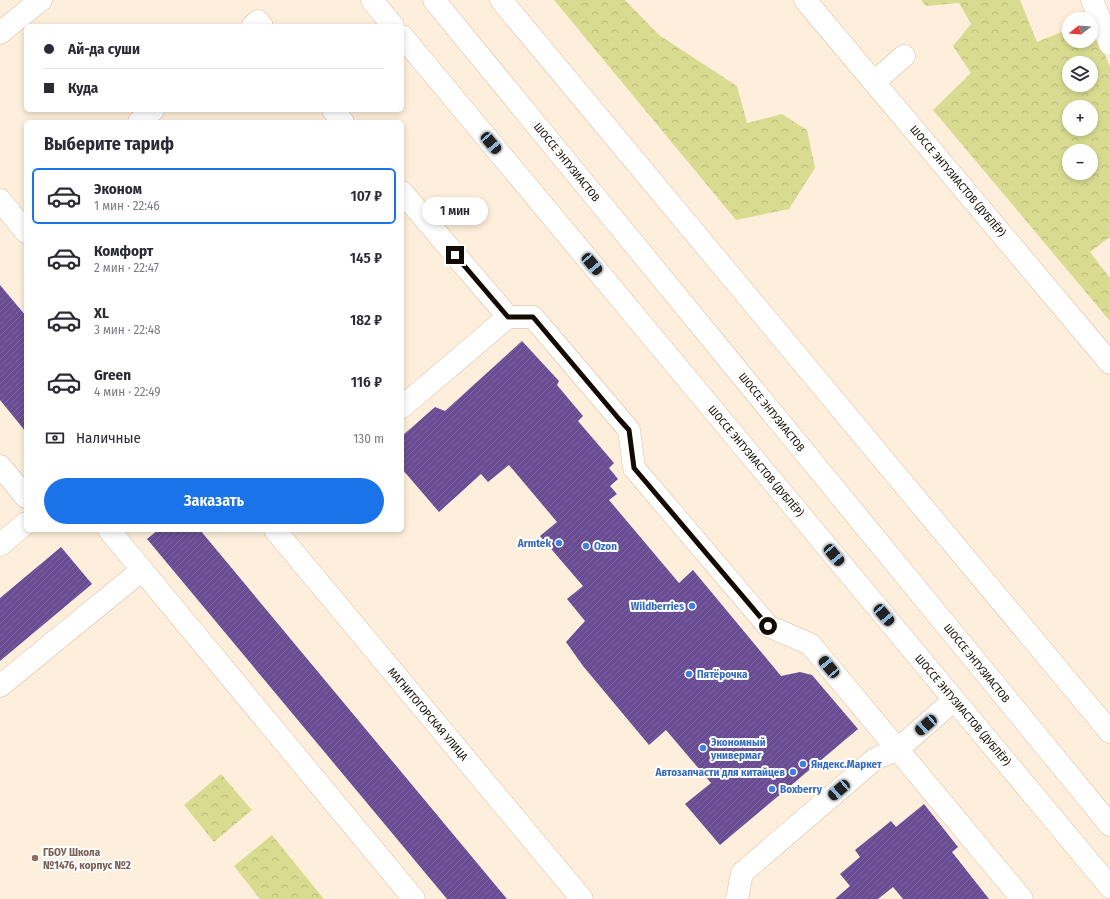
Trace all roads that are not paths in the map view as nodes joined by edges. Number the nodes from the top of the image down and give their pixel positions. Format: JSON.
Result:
{"nodes":[{"id":1,"x":41,"y":0,"type":"edge"},
{"id":2,"x":372,"y":0,"type":"edge"},
{"id":3,"x":434,"y":0,"type":"edge"},
{"id":4,"x":501,"y":0,"type":"edge"},
{"id":5,"x":805,"y":0,"type":"edge"},
{"id":6,"x":1092,"y":0,"type":"edge"},
{"id":7,"x":391,"y":24,"type":"edge"},
{"id":8,"x":0,"y":33,"type":"edge"},
{"id":9,"x":404,"y":38,"type":"edge"},
{"id":10,"x":1110,"y":44,"type":"edge"},
{"id":11,"x":904,"y":56,"type":"dead end"},
{"id":12,"x":874,"y":82,"type":"junction"},
{"id":13,"x":151,"y":112,"type":"edge"},
{"id":14,"x":335,"y":112,"type":"edge"},
{"id":15,"x":141,"y":120,"type":"edge"},
{"id":16,"x":341,"y":120,"type":"edge"},
{"id":17,"x":404,"y":194,"type":"edge"},
{"id":18,"x":0,"y":200,"type":"edge"},
{"id":19,"x":23,"y":221,"type":"edge"},
{"id":20,"x":508,"y":317,"type":"junction"},
{"id":21,"x":1110,"y":363,"type":"edge"},
{"id":22,"x":404,"y":405,"type":"edge"},
{"id":23,"x":0,"y":466,"type":"edge"},
{"id":24,"x":24,"y":495,"type":"edge"},
{"id":25,"x":24,"y":525,"type":"edge"},
{"id":26,"x":111,"y":532,"type":"edge"},
{"id":27,"x":277,"y":532,"type":"edge"},
{"id":28,"x":0,"y":545,"type":"edge"},
{"id":29,"x":142,"y":570,"type":"junction"},
{"id":30,"x":0,"y":686,"type":"edge"},
{"id":31,"x":954,"y":700,"type":"junction"},
{"id":32,"x":1110,"y":732,"type":"edge"},
{"id":33,"x":898,"y":749,"type":"junction"},
{"id":34,"x":1110,"y":825,"type":"edge"},
{"id":35,"x":1110,"y":886,"type":"edge"},
{"id":36,"x":414,"y":899,"type":"edge"},
{"id":37,"x":582,"y":899,"type":"edge"},
{"id":38,"x":737,"y":899,"type":"edge"},
{"id":39,"x":1022,"y":899,"type":"edge"}],
"edges":[{"from":1,"to":8,"type":"main road"},
{"from":2,"to":7,"type":"main road"},
{"from":3,"to":34,"type":"main road","name":"ШОССЕ ЭНТУЗИАСТОВ"},
{"from":4,"to":32,"type":"main road"},
{"from":5,"to":12,"type":"main road","name":"ШОССЕ ЭНТУЗИАСТОВ (ДУБЛЁР)"},
{"from":6,"to":10,"type":"main road"},
{"from":9,"to":31,"type":"main road","name":"ШОССЕ ЭНТУЗИАСТОВ (ДУБЛЁР)"},
{"from":11,"to":12,"type":"main road"},
{"from":12,"to":21,"type":"main road","name":"ШОССЕ ЭНТУЗИАСТОВ (ДУБЛЁР)"},
{"from":13,"to":15,"type":"main road"},
{"from":14,"to":16,"type":"main road"},
{"from":17,"to":20,"type":"main road"},
{"from":18,"to":19,"type":"main road"},
{"from":20,"to":22,"type":"main road"},
{"from":20,"to":33,"type":"main road"},
{"from":23,"to":24,"type":"main road"},
{"from":25,"to":28,"type":"main road"},
{"from":26,"to":29,"type":"main road"},
{"from":27,"to":37,"type":"main road","name":"МАГНИТОГОРСКАЯ УЛИЦА"},
{"from":29,"to":30,"type":"main road"},
{"from":29,"to":36,"type":"main road"},
{"from":31,"to":33,"type":"main road"},
{"from":31,"to":35,"type":"main road","name":"ШОССЕ ЭНТУЗИАСТОВ (ДУБЛЁР)"},
{"from":33,"to":38,"type":"main road"},
{"from":33,"to":39,"type":"main road"}]}
